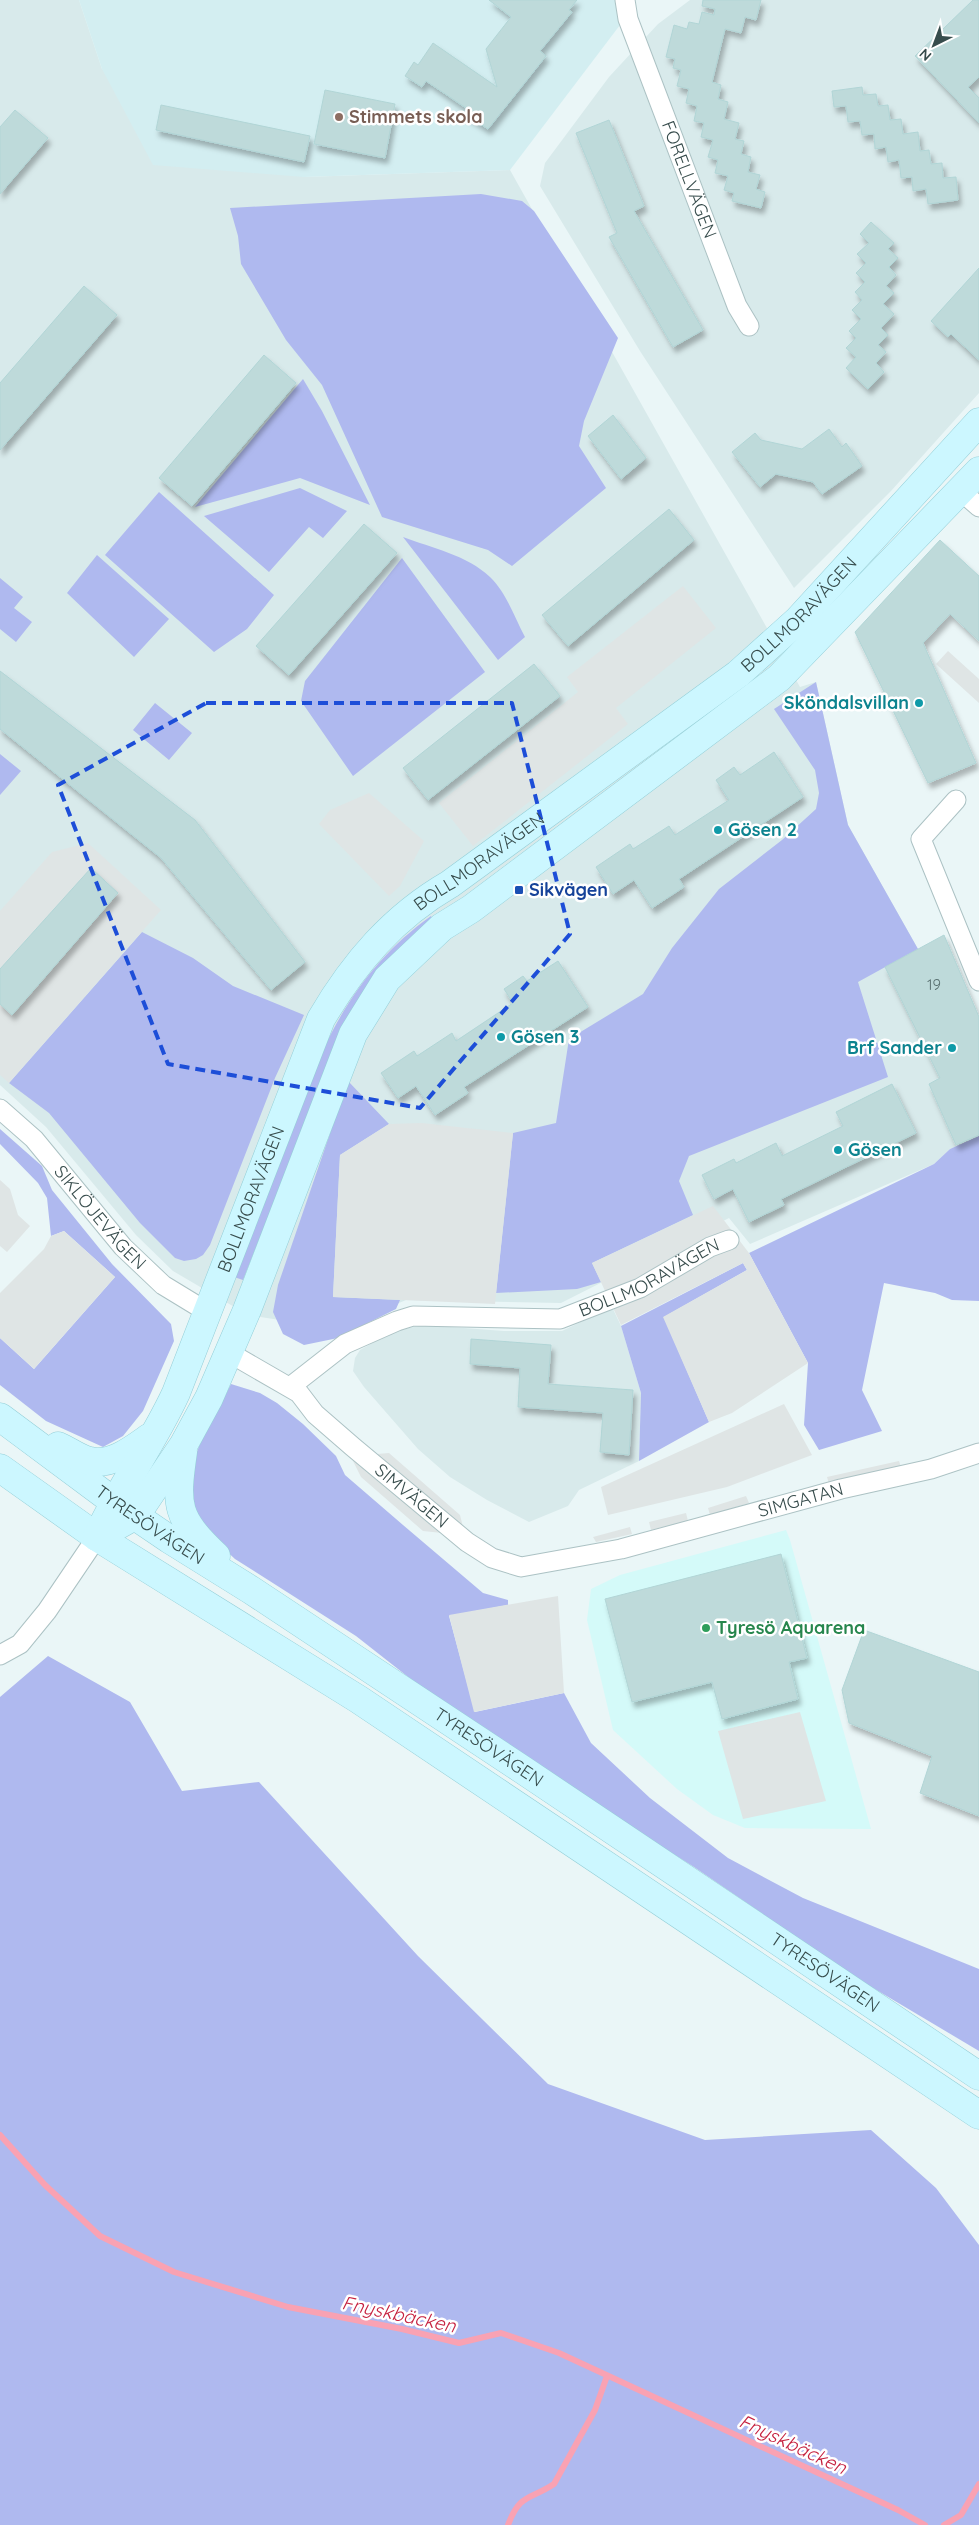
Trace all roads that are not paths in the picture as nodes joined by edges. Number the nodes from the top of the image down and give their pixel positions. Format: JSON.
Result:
{"nodes":[{"id":1,"x":625,"y":0,"type":"edge"},
{"id":2,"x":749,"y":326,"type":"dead end"},
{"id":3,"x":979,"y":422,"type":"edge"},
{"id":4,"x":936,"y":468,"type":"junction"},
{"id":5,"x":973,"y":490,"type":"edge"},
{"id":6,"x":956,"y":800,"type":"dead end"},
{"id":7,"x":450,"y":884,"type":"junction"},
{"id":8,"x":471,"y":909,"type":"junction"},
{"id":9,"x":979,"y":981,"type":"edge"},
{"id":10,"x":0,"y":1108,"type":"edge"},
{"id":11,"x":729,"y":1240,"type":"dead end"},
{"id":12,"x":209,"y":1313,"type":"junction"},
{"id":13,"x":228,"y":1352,"type":"junction"},
{"id":14,"x":290,"y":1387,"type":"junction"},
{"id":15,"x":0,"y":1417,"type":"edge"},
{"id":16,"x":159,"y":1430,"type":"junction"},
{"id":17,"x":184,"y":1444,"type":"junction"},
{"id":18,"x":979,"y":1453,"type":"edge"},
{"id":19,"x":0,"y":1468,"type":"edge"},
{"id":20,"x":113,"y":1501,"type":"junction"},
{"id":21,"x":136,"y":1515,"type":"junction"},
{"id":22,"x":97,"y":1537,"type":"junction"},
{"id":23,"x":622,"y":1549,"type":"joint"},
{"id":24,"x":251,"y":1590,"type":"junction"},
{"id":25,"x":0,"y":1655,"type":"edge"},
{"id":26,"x":979,"y":2076,"type":"edge"},
{"id":27,"x":979,"y":2115,"type":"edge"}],
"edges":[{"from":1,"to":2,"type":"street","name":"FORELLVÄGEN"},
{"from":3,"to":4,"type":"street","name":"BOLLMORAVÄGEN"},
{"from":4,"to":5,"type":"street"},
{"from":4,"to":7,"type":"street","name":"BOLLMORAVÄGEN"},
{"from":5,"to":8,"type":"street","name":"BOLLMORAVÄGEN"},
{"from":6,"to":9,"type":"street"},
{"from":7,"to":8,"type":"street"},
{"from":7,"to":12,"type":"street","name":"BOLLMORAVÄGEN"},
{"from":8,"to":13,"type":"street","name":"BOLLMORAVÄGEN"},
{"from":10,"to":12,"type":"street","name":"SIKLÖJEVÄGEN"},
{"from":11,"to":14,"type":"street","name":"BOLLMORAVÄGEN"},
{"from":12,"to":13,"type":"street"},
{"from":12,"to":16,"type":"street","name":"BOLLMORAVÄGEN"},
{"from":13,"to":14,"type":"street","name":"SIMVÄGEN"},
{"from":13,"to":17,"type":"street","name":"BOLLMORAVÄGEN"},
{"from":14,"to":23,"type":"street","name":"SIMVÄGEN"},
{"from":15,"to":16,"type":"street"},
{"from":15,"to":20,"type":"street","name":"TYRESÖVÄGEN"},
{"from":16,"to":20,"type":"street","name":"BOLLMORAVÄGEN"},
{"from":17,"to":21,"type":"street","name":"BOLLMORAVÄGEN"},
{"from":17,"to":24,"type":"street","name":"BOLLMORAVÄGEN"},
{"from":18,"to":23,"type":"street","name":"SIMGATAN"},
{"from":19,"to":22,"type":"street","name":"TYRESÖVÄGEN"},
{"from":20,"to":21,"type":"street","name":"TYRESÖVÄGEN"},
{"from":20,"to":22,"type":"street","name":"BOLLMORAVÄGEN"},
{"from":21,"to":22,"type":"street"},
{"from":21,"to":24,"type":"street","name":"TYRESÖVÄGEN"},
{"from":22,"to":25,"type":"street"},
{"from":22,"to":27,"type":"street","name":"TYRESÖVÄGEN"},
{"from":24,"to":26,"type":"street","name":"TYRESÖVÄGEN"}]}
